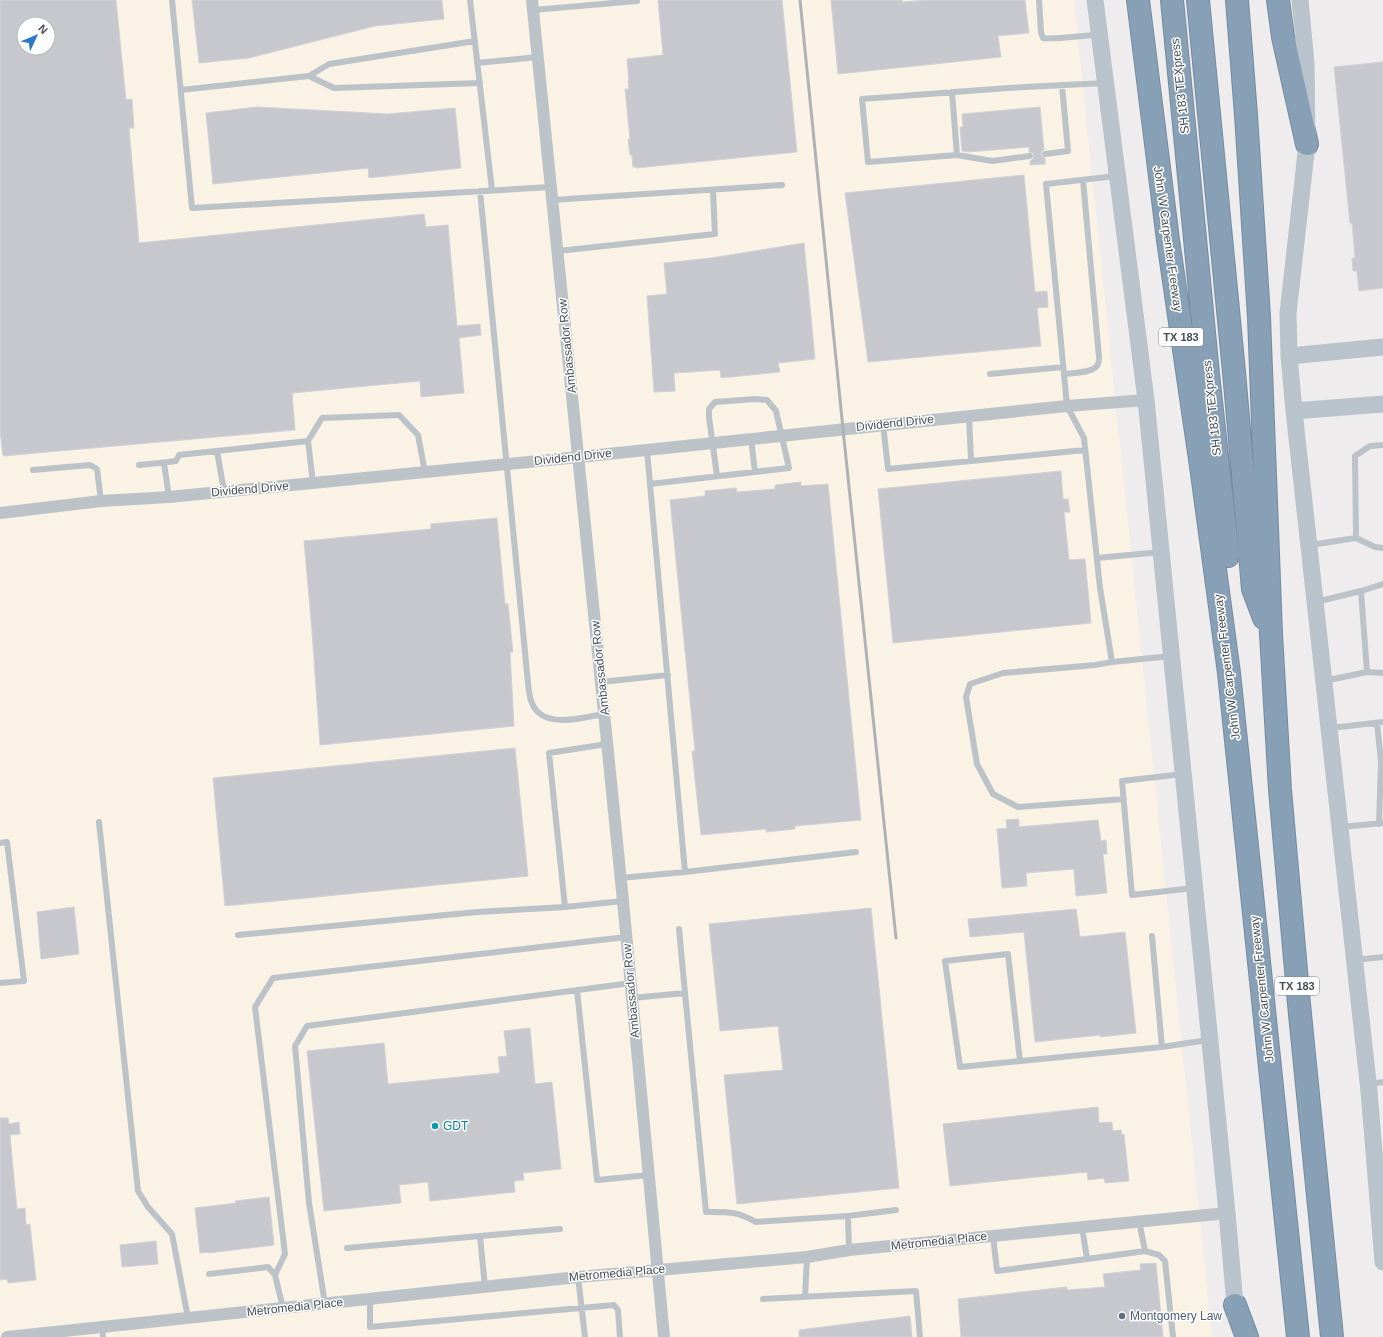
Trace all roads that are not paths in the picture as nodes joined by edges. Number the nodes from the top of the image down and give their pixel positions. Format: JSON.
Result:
{"nodes":[{"id":1,"x":172,"y":0,"type":"edge"},
{"id":2,"x":470,"y":0,"type":"edge"},
{"id":3,"x":1038,"y":0,"type":"edge"},
{"id":4,"x":1095,"y":0,"type":"edge"},
{"id":5,"x":1138,"y":0,"type":"edge"},
{"id":6,"x":1172,"y":0,"type":"edge"},
{"id":7,"x":1198,"y":0,"type":"edge"},
{"id":8,"x":1237,"y":0,"type":"edge"},
{"id":9,"x":1278,"y":0,"type":"edge"},
{"id":10,"x":1300,"y":0,"type":"edge"},
{"id":11,"x":637,"y":1,"type":"dead end"},
{"id":12,"x":586,"y":3,"type":"edge"},
{"id":13,"x":533,"y":5,"type":"edge"},
{"id":14,"x":1100,"y":34,"type":"junction"},
{"id":15,"x":475,"y":41,"type":"junction"},
{"id":16,"x":538,"y":57,"type":"junction"},
{"id":17,"x":477,"y":63,"type":"junction"},
{"id":18,"x":308,"y":76,"type":"junction"},
{"id":19,"x":480,"y":83,"type":"junction"},
{"id":20,"x":1106,"y":83,"type":"junction"},
{"id":21,"x":1062,"y":85,"type":"junction"},
{"id":22,"x":180,"y":90,"type":"junction"},
{"id":23,"x":952,"y":92,"type":"junction"},
{"id":24,"x":1307,"y":144,"type":"junction"},
{"id":25,"x":1045,"y":154,"type":"dead end"},
{"id":26,"x":957,"y":155,"type":"junction"},
{"id":27,"x":1030,"y":156,"type":"dead end"},
{"id":28,"x":1117,"y":176,"type":"junction"},
{"id":29,"x":1083,"y":180,"type":"junction"},
{"id":30,"x":782,"y":185,"type":"dead end"},
{"id":31,"x":551,"y":187,"type":"junction"},
{"id":32,"x":492,"y":190,"type":"junction"},
{"id":33,"x":713,"y":190,"type":"junction"},
{"id":34,"x":480,"y":191,"type":"junction"},
{"id":35,"x":552,"y":200,"type":"junction"},
{"id":36,"x":558,"y":251,"type":"junction"},
{"id":37,"x":1383,"y":347,"type":"edge"},
{"id":38,"x":1289,"y":356,"type":"junction"},
{"id":39,"x":1063,"y":367,"type":"junction"},
{"id":40,"x":990,"y":374,"type":"dead end"},
{"id":41,"x":1064,"y":374,"type":"junction"},
{"id":42,"x":1146,"y":400,"type":"junction"},
{"id":43,"x":1383,"y":404,"type":"edge"},
{"id":44,"x":1066,"y":406,"type":"junction"},
{"id":45,"x":1294,"y":411,"type":"junction"},
{"id":46,"x":969,"y":416,"type":"junction"},
{"id":47,"x":883,"y":424,"type":"junction"},
{"id":48,"x":781,"y":435,"type":"junction"},
{"id":49,"x":751,"y":438,"type":"junction"},
{"id":50,"x":308,"y":441,"type":"junction"},
{"id":51,"x":712,"y":442,"type":"junction"},
{"id":52,"x":1383,"y":445,"type":"edge"},
{"id":53,"x":647,"y":450,"type":"junction"},
{"id":54,"x":1085,"y":450,"type":"junction"},
{"id":55,"x":217,"y":451,"type":"junction"},
{"id":56,"x":579,"y":457,"type":"junction"},
{"id":57,"x":971,"y":461,"type":"junction"},
{"id":58,"x":164,"y":463,"type":"junction"},
{"id":59,"x":507,"y":464,"type":"junction"},
{"id":60,"x":139,"y":465,"type":"dead end"},
{"id":61,"x":33,"y":470,"type":"dead end"},
{"id":62,"x":425,"y":472,"type":"junction"},
{"id":63,"x":755,"y":472,"type":"junction"},
{"id":64,"x":717,"y":476,"type":"junction"},
{"id":65,"x":313,"y":483,"type":"junction"},
{"id":66,"x":650,"y":484,"type":"junction"},
{"id":67,"x":224,"y":491,"type":"junction"},
{"id":68,"x":169,"y":496,"type":"junction"},
{"id":69,"x":100,"y":501,"type":"junction"},
{"id":70,"x":0,"y":513,"type":"edge"},
{"id":71,"x":1356,"y":538,"type":"junction"},
{"id":72,"x":1308,"y":546,"type":"junction"},
{"id":73,"x":1383,"y":548,"type":"edge"},
{"id":74,"x":1161,"y":552,"type":"junction"},
{"id":75,"x":1097,"y":558,"type":"junction"},
{"id":76,"x":1383,"y":584,"type":"edge"},
{"id":77,"x":1361,"y":591,"type":"junction"},
{"id":78,"x":1315,"y":602,"type":"junction"},
{"id":79,"x":1270,"y":634,"type":"junction"},
{"id":80,"x":1171,"y":656,"type":"junction"},
{"id":81,"x":1112,"y":662,"type":"junction"},
{"id":82,"x":1367,"y":672,"type":"junction"},
{"id":83,"x":1383,"y":672,"type":"edge"},
{"id":84,"x":1229,"y":673,"type":"junction"},
{"id":85,"x":668,"y":675,"type":"junction"},
{"id":86,"x":1323,"y":681,"type":"junction"},
{"id":87,"x":601,"y":682,"type":"junction"},
{"id":88,"x":604,"y":714,"type":"junction"},
{"id":89,"x":1380,"y":722,"type":"edge"},
{"id":90,"x":1328,"y":728,"type":"junction"},
{"id":91,"x":607,"y":744,"type":"junction"},
{"id":92,"x":1183,"y":774,"type":"junction"},
{"id":93,"x":1124,"y":798,"type":"junction"},
{"id":94,"x":99,"y":822,"type":"dead end"},
{"id":95,"x":1381,"y":823,"type":"edge"},
{"id":96,"x":1340,"y":828,"type":"junction"},
{"id":97,"x":0,"y":843,"type":"edge"},
{"id":98,"x":856,"y":852,"type":"dead end"},
{"id":99,"x":686,"y":872,"type":"junction"},
{"id":100,"x":620,"y":878,"type":"junction"},
{"id":101,"x":1194,"y":888,"type":"junction"},
{"id":102,"x":623,"y":902,"type":"junction"},
{"id":103,"x":565,"y":907,"type":"junction"},
{"id":104,"x":679,"y":929,"type":"dead end"},
{"id":105,"x":238,"y":935,"type":"dead end"},
{"id":106,"x":1152,"y":936,"type":"dead end"},
{"id":107,"x":626,"y":937,"type":"junction"},
{"id":108,"x":1383,"y":957,"type":"edge"},
{"id":109,"x":1354,"y":960,"type":"junction"},
{"id":110,"x":0,"y":983,"type":"edge"},
{"id":111,"x":631,"y":983,"type":"junction"},
{"id":112,"x":578,"y":990,"type":"junction"},
{"id":113,"x":685,"y":993,"type":"junction"},
{"id":114,"x":632,"y":998,"type":"junction"},
{"id":115,"x":1210,"y":1040,"type":"junction"},
{"id":116,"x":1162,"y":1047,"type":"junction"},
{"id":117,"x":1020,"y":1061,"type":"junction"},
{"id":118,"x":1376,"y":1083,"type":"edge"},
{"id":119,"x":649,"y":1175,"type":"junction"},
{"id":120,"x":896,"y":1210,"type":"dead end"},
{"id":121,"x":1227,"y":1213,"type":"junction"},
{"id":122,"x":848,"y":1216,"type":"junction"},
{"id":123,"x":1139,"y":1221,"type":"junction"},
{"id":124,"x":1082,"y":1227,"type":"junction"},
{"id":125,"x":560,"y":1229,"type":"dead end"},
{"id":126,"x":480,"y":1236,"type":"junction"},
{"id":127,"x":993,"y":1236,"type":"junction"},
{"id":128,"x":346,"y":1248,"type":"dead end"},
{"id":129,"x":849,"y":1250,"type":"junction"},
{"id":130,"x":1145,"y":1251,"type":"junction"},
{"id":131,"x":807,"y":1257,"type":"junction"},
{"id":132,"x":1087,"y":1259,"type":"junction"},
{"id":133,"x":1383,"y":1262,"type":"edge"},
{"id":134,"x":657,"y":1270,"type":"junction"},
{"id":135,"x":208,"y":1274,"type":"dead end"},
{"id":136,"x":275,"y":1275,"type":"junction"},
{"id":137,"x":578,"y":1277,"type":"junction"},
{"id":138,"x":485,"y":1287,"type":"junction"},
{"id":139,"x":805,"y":1297,"type":"junction"},
{"id":140,"x":370,"y":1299,"type":"junction"},
{"id":141,"x":763,"y":1299,"type":"dead end"},
{"id":142,"x":325,"y":1304,"type":"junction"},
{"id":143,"x":1234,"y":1305,"type":"junction"},
{"id":144,"x":283,"y":1308,"type":"junction"},
{"id":145,"x":582,"y":1308,"type":"junction"},
{"id":146,"x":188,"y":1318,"type":"junction"},
{"id":147,"x":102,"y":1332,"type":"edge"},
{"id":148,"x":7,"y":1337,"type":"edge"},
{"id":149,"x":585,"y":1337,"type":"edge"},
{"id":150,"x":620,"y":1337,"type":"edge"},
{"id":151,"x":664,"y":1337,"type":"edge"},
{"id":152,"x":920,"y":1337,"type":"edge"},
{"id":153,"x":1174,"y":1337,"type":"edge"},
{"id":154,"x":1238,"y":1337,"type":"edge"},
{"id":155,"x":1247,"y":1337,"type":"edge"},
{"id":156,"x":1298,"y":1337,"type":"edge"},
{"id":157,"x":1332,"y":1337,"type":"edge"}],
"edges":[{"from":1,"to":22,"type":"lane"},
{"from":2,"to":15,"type":"lane"},
{"from":3,"to":14,"type":"lane"},
{"from":4,"to":14,"type":"main road"},
{"from":5,"to":84,"type":"highway","name":"John W Carpenter Freeway","number":"TX 183"},
{"from":6,"to":84,"type":"highway","name":"SH 183 TEXpress"},
{"from":7,"to":79,"type":"highway","name":"SH 183 TEXpress"},
{"from":8,"to":79,"type":"highway","number":"TX 183"},
{"from":9,"to":24,"type":"highway"},
{"from":10,"to":24,"type":"main road"},
{"from":11,"to":12,"type":"lane"},
{"from":12,"to":13,"type":"lane"},
{"from":13,"to":16,"type":"street","name":"Ambassador Row"},
{"from":14,"to":20,"type":"main road"},
{"from":15,"to":17,"type":"lane"},
{"from":15,"to":18,"type":"lane"},
{"from":16,"to":17,"type":"lane"},
{"from":16,"to":31,"type":"street","name":"Ambassador Row"},
{"from":17,"to":19,"type":"lane"},
{"from":18,"to":19,"type":"lane"},
{"from":18,"to":22,"type":"lane"},
{"from":19,"to":32,"type":"lane"},
{"from":20,"to":21,"type":"lane"},
{"from":20,"to":28,"type":"main road"},
{"from":21,"to":23,"type":"lane"},
{"from":21,"to":25,"type":"lane"},
{"from":22,"to":34,"type":"lane"},
{"from":23,"to":26,"type":"lane"},
{"from":23,"to":26,"type":"lane"},
{"from":24,"to":38,"type":"main road"},
{"from":26,"to":27,"type":"lane"},
{"from":28,"to":29,"type":"lane"},
{"from":28,"to":42,"type":"main road"},
{"from":29,"to":39,"type":"lane"},
{"from":29,"to":41,"type":"lane"},
{"from":30,"to":33,"type":"lane"},
{"from":31,"to":32,"type":"lane"},
{"from":31,"to":35,"type":"street","name":"Ambassador Row"},
{"from":32,"to":34,"type":"lane"},
{"from":33,"to":35,"type":"lane"},
{"from":33,"to":36,"type":"lane"},
{"from":34,"to":59,"type":"lane"},
{"from":35,"to":36,"type":"street","name":"Ambassador Row"},
{"from":36,"to":56,"type":"street","name":"Ambassador Row"},
{"from":37,"to":38,"type":"main road"},
{"from":38,"to":45,"type":"main road"},
{"from":39,"to":40,"type":"lane"},
{"from":39,"to":41,"type":"lane"},
{"from":41,"to":44,"type":"lane"},
{"from":42,"to":44,"type":"street","name":"Dividend Drive"},
{"from":42,"to":74,"type":"main road"},
{"from":43,"to":45,"type":"main road"},
{"from":44,"to":46,"type":"street","name":"Dividend Drive"},
{"from":44,"to":54,"type":"lane"},
{"from":45,"to":72,"type":"main road"},
{"from":46,"to":47,"type":"street","name":"Dividend Drive"},
{"from":46,"to":57,"type":"lane"},
{"from":47,"to":48,"type":"street","name":"Dividend Drive"},
{"from":47,"to":57,"type":"lane"},
{"from":48,"to":49,"type":"street","name":"Dividend Drive"},
{"from":48,"to":51,"type":"lane"},
{"from":48,"to":63,"type":"lane"},
{"from":49,"to":51,"type":"street","name":"Dividend Drive"},
{"from":49,"to":63,"type":"lane"},
{"from":50,"to":55,"type":"lane"},
{"from":50,"to":62,"type":"lane"},
{"from":50,"to":65,"type":"lane"},
{"from":51,"to":53,"type":"street","name":"Dividend Drive"},
{"from":51,"to":64,"type":"lane"},
{"from":52,"to":71,"type":"lane"},
{"from":53,"to":56,"type":"street","name":"Dividend Drive"},
{"from":53,"to":66,"type":"lane"},
{"from":54,"to":57,"type":"lane"},
{"from":54,"to":75,"type":"lane"},
{"from":55,"to":58,"type":"lane"},
{"from":55,"to":67,"type":"lane"},
{"from":56,"to":59,"type":"street","name":"Dividend Drive"},
{"from":56,"to":87,"type":"street","name":"Ambassador Row"},
{"from":58,"to":60,"type":"lane"},
{"from":58,"to":68,"type":"lane"},
{"from":59,"to":62,"type":"street","name":"Dividend Drive"},
{"from":59,"to":88,"type":"lane"},
{"from":61,"to":69,"type":"lane"},
{"from":62,"to":65,"type":"street","name":"Dividend Drive"},
{"from":63,"to":64,"type":"lane"},
{"from":64,"to":66,"type":"lane"},
{"from":65,"to":67,"type":"street","name":"Dividend Drive"},
{"from":66,"to":85,"type":"lane"},
{"from":67,"to":68,"type":"street","name":"Dividend Drive"},
{"from":68,"to":69,"type":"street","name":"Dividend Drive"},
{"from":69,"to":70,"type":"street","name":"Dividend Drive"},
{"from":71,"to":72,"type":"lane"},
{"from":71,"to":73,"type":"lane"},
{"from":72,"to":78,"type":"main road"},
{"from":74,"to":75,"type":"lane"},
{"from":74,"to":80,"type":"main road"},
{"from":75,"to":81,"type":"lane"},
{"from":76,"to":77,"type":"lane"},
{"from":77,"to":78,"type":"lane"},
{"from":77,"to":82,"type":"lane"},
{"from":78,"to":86,"type":"main road"},
{"from":79,"to":157,"type":"highway","number":"TX 183"},
{"from":80,"to":81,"type":"lane"},
{"from":80,"to":92,"type":"main road"},
{"from":81,"to":93,"type":"lane"},
{"from":82,"to":83,"type":"lane"},
{"from":82,"to":86,"type":"lane"},
{"from":84,"to":156,"type":"highway","name":"John W Carpenter Freeway","number":"TX 183"},
{"from":85,"to":87,"type":"lane"},
{"from":85,"to":99,"type":"lane"},
{"from":86,"to":90,"type":"main road"},
{"from":87,"to":88,"type":"street","name":"Ambassador Row"},
{"from":88,"to":91,"type":"street","name":"Ambassador Row"},
{"from":89,"to":90,"type":"lane"},
{"from":89,"to":95,"type":"lane"},
{"from":90,"to":96,"type":"main road"},
{"from":91,"to":100,"type":"street","name":"Ambassador Row"},
{"from":91,"to":103,"type":"lane"},
{"from":92,"to":93,"type":"lane"},
{"from":92,"to":101,"type":"main road"},
{"from":93,"to":101,"type":"lane"},
{"from":94,"to":146,"type":"lane"},
{"from":95,"to":96,"type":"lane"},
{"from":96,"to":109,"type":"main road"},
{"from":97,"to":110,"type":"lane"},
{"from":98,"to":99,"type":"lane"},
{"from":99,"to":100,"type":"lane"},
{"from":100,"to":102,"type":"street","name":"Ambassador Row"},
{"from":101,"to":115,"type":"main road"},
{"from":102,"to":103,"type":"lane"},
{"from":102,"to":107,"type":"street","name":"Ambassador Row"},
{"from":103,"to":105,"type":"lane"},
{"from":104,"to":113,"type":"lane"},
{"from":106,"to":116,"type":"lane"},
{"from":107,"to":111,"type":"street","name":"Ambassador Row"},
{"from":107,"to":136,"type":"lane"},
{"from":108,"to":109,"type":"lane"},
{"from":109,"to":118,"type":"main road"},
{"from":111,"to":112,"type":"lane"},
{"from":111,"to":114,"type":"street","name":"Ambassador Row"},
{"from":112,"to":119,"type":"lane"},
{"from":112,"to":142,"type":"lane"},
{"from":113,"to":114,"type":"lane"},
{"from":113,"to":122,"type":"lane"},
{"from":114,"to":119,"type":"street","name":"Ambassador Row"},
{"from":115,"to":116,"type":"lane"},
{"from":115,"to":121,"type":"main road"},
{"from":116,"to":117,"type":"lane"},
{"from":117,"to":117,"type":"lane"},
{"from":118,"to":133,"type":"main road"},
{"from":119,"to":134,"type":"street","name":"Ambassador Row"},
{"from":120,"to":122,"type":"lane"},
{"from":121,"to":123,"type":"street","name":"Metromedia Place"},
{"from":121,"to":143,"type":"main road"},
{"from":122,"to":129,"type":"lane"},
{"from":123,"to":124,"type":"street","name":"Metromedia Place"},
{"from":123,"to":130,"type":"lane"},
{"from":124,"to":127,"type":"street","name":"Metromedia Place"},
{"from":124,"to":132,"type":"lane"},
{"from":125,"to":126,"type":"lane"},
{"from":126,"to":128,"type":"lane"},
{"from":126,"to":138,"type":"lane"},
{"from":127,"to":129,"type":"street","name":"Metromedia Place"},
{"from":127,"to":132,"type":"lane"},
{"from":129,"to":131,"type":"street","name":"Metromedia Place"},
{"from":130,"to":132,"type":"lane"},
{"from":130,"to":153,"type":"lane"},
{"from":131,"to":134,"type":"street","name":"Metromedia Place"},
{"from":131,"to":139,"type":"lane"},
{"from":134,"to":137,"type":"street","name":"Metromedia Place"},
{"from":134,"to":151,"type":"street","name":"Ambassador Row"},
{"from":135,"to":136,"type":"lane"},
{"from":136,"to":144,"type":"lane"},
{"from":137,"to":138,"type":"street","name":"Metromedia Place"},
{"from":137,"to":145,"type":"lane"},
{"from":138,"to":140,"type":"street","name":"Metromedia Place"},
{"from":139,"to":141,"type":"lane"},
{"from":139,"to":152,"type":"lane"},
{"from":140,"to":142,"type":"street","name":"Metromedia Place"},
{"from":140,"to":145,"type":"lane"},
{"from":142,"to":144,"type":"street","name":"Metromedia Place"},
{"from":143,"to":154,"type":"main road"},
{"from":143,"to":155,"type":"highway"},
{"from":144,"to":146,"type":"street","name":"Metromedia Place"},
{"from":145,"to":149,"type":"lane"},
{"from":145,"to":150,"type":"lane"},
{"from":146,"to":147,"type":"street","name":"Metromedia Place"},
{"from":147,"to":148,"type":"street","name":"Metromedia Place"}]}
